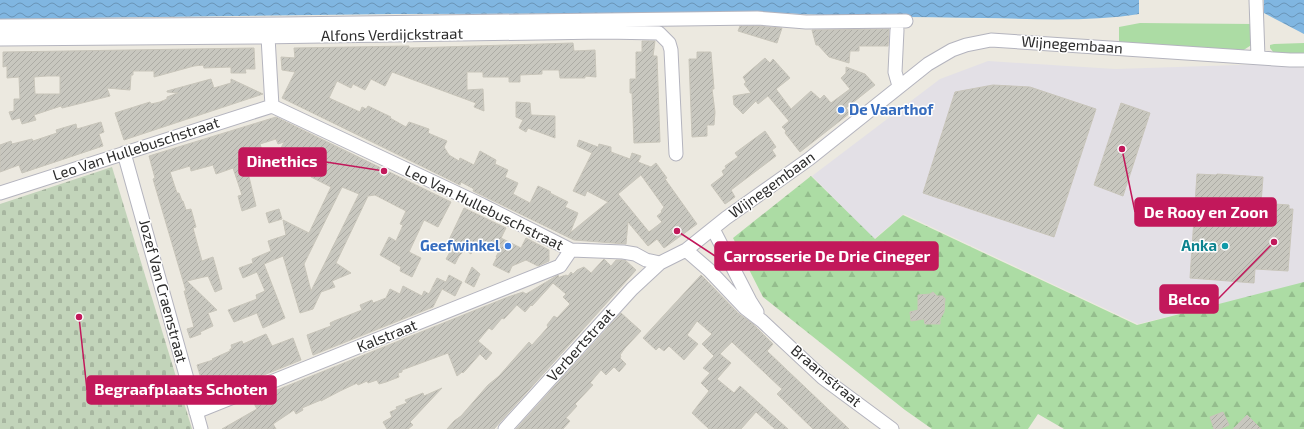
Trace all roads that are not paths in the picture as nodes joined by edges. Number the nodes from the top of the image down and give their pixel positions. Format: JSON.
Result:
{"nodes":[{"id":1,"x":1256,"y":0,"type":"edge"},
{"id":2,"x":0,"y":26,"type":"edge"},
{"id":3,"x":268,"y":37,"type":"junction"},
{"id":4,"x":0,"y":39,"type":"edge"},
{"id":5,"x":1258,"y":57,"type":"junction"},
{"id":6,"x":1304,"y":60,"type":"edge"},
{"id":7,"x":899,"y":86,"type":"junction"},
{"id":8,"x":272,"y":106,"type":"junction"},
{"id":9,"x":124,"y":153,"type":"junction"},
{"id":10,"x":676,"y":154,"type":"dead end"},
{"id":11,"x":0,"y":193,"type":"edge"},
{"id":12,"x":713,"y":229,"type":"junction"},
{"id":13,"x":571,"y":250,"type":"junction"},
{"id":14,"x":686,"y":250,"type":"junction"},
{"id":15,"x":660,"y":263,"type":"junction"},
{"id":16,"x":742,"y":285,"type":"junction"},
{"id":17,"x":731,"y":293,"type":"junction"},
{"id":18,"x":762,"y":321,"type":"junction"},
{"id":19,"x":196,"y":412,"type":"junction"},
{"id":20,"x":201,"y":429,"type":"edge"},
{"id":21,"x":505,"y":429,"type":"edge"},
{"id":22,"x":892,"y":429,"type":"edge"}],
"edges":[{"from":1,"to":5,"type":"street"},
{"from":2,"to":7,"type":"street"},
{"from":3,"to":4,"type":"street","name":"Alfons Verdijckstraat"},
{"from":3,"to":8,"type":"street"},
{"from":3,"to":10,"type":"street","name":"Alfons Verdijckstraat"},
{"from":5,"to":6,"type":"street","name":"Wijnegembaan"},
{"from":5,"to":7,"type":"street","name":"Wijnegembaan"},
{"from":7,"to":12,"type":"street","name":"Wijnegembaan"},
{"from":8,"to":9,"type":"street","name":"Leo Van Hullebuschstraat"},
{"from":8,"to":13,"type":"street","name":"Leo Van Hullebuschstraat"},
{"from":9,"to":11,"type":"street","name":"Leo Van Hullebuschstraat"},
{"from":9,"to":19,"type":"street","name":"Jozef Van Craenstraat"},
{"from":12,"to":14,"type":"street","name":"Wijnegembaan"},
{"from":12,"to":16,"type":"street","name":"Braamstraat"},
{"from":13,"to":15,"type":"street","name":"Leo Van Hullebuschstraat"},
{"from":13,"to":19,"type":"street","name":"Kalstraat"},
{"from":14,"to":15,"type":"street","name":"Wijnegembaan"},
{"from":14,"to":17,"type":"street","name":"Braamstraat"},
{"from":15,"to":21,"type":"street","name":"Verbertstraat"},
{"from":16,"to":17,"type":"street"},
{"from":16,"to":18,"type":"street","name":"Braamstraat"},
{"from":17,"to":18,"type":"street","name":"Braamstraat"},
{"from":18,"to":22,"type":"street","name":"Braamstraat"},
{"from":19,"to":20,"type":"street","name":"Jozef Van Craenstraat"}]}
